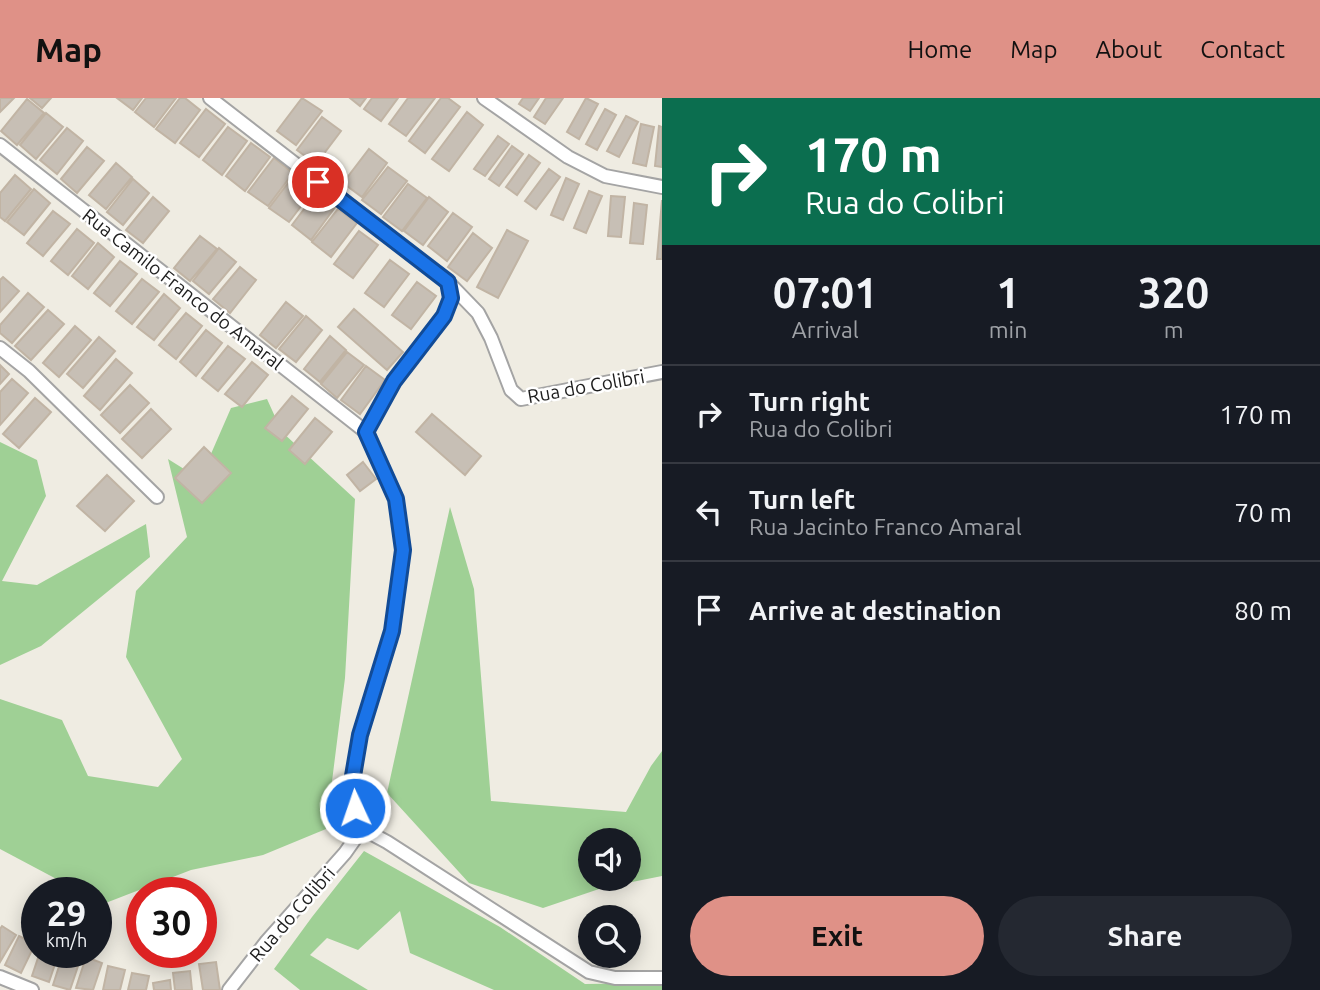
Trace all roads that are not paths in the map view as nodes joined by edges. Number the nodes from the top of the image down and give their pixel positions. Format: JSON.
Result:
{"nodes":[{"id":1,"x":210,"y":98,"type":"edge"},
{"id":2,"x":484,"y":98,"type":"edge"},
{"id":3,"x":0,"y":145,"type":"edge"},
{"id":4,"x":662,"y":187,"type":"edge"},
{"id":5,"x":448,"y":282,"type":"junction"},
{"id":6,"x":0,"y":348,"type":"edge"},
{"id":7,"x":662,"y":372,"type":"edge"},
{"id":8,"x":366,"y":432,"type":"junction"},
{"id":9,"x":157,"y":497,"type":"dead end"},
{"id":10,"x":359,"y":827,"type":"junction"},
{"id":11,"x":0,"y":976,"type":"edge"},
{"id":12,"x":662,"y":978,"type":"edge"},
{"id":13,"x":32,"y":990,"type":"edge"},
{"id":14,"x":229,"y":990,"type":"edge"}],
"edges":[{"from":1,"to":5,"type":"street"},
{"from":2,"to":4,"type":"street"},
{"from":3,"to":8,"type":"street","name":"Rua Camilo Franco do Amaral"},
{"from":5,"to":7,"type":"street","name":"Rua do Colibri"},
{"from":5,"to":8,"type":"street"},
{"from":6,"to":9,"type":"street"},
{"from":8,"to":10,"type":"street"},
{"from":10,"to":12,"type":"street"},
{"from":10,"to":14,"type":"street","name":"Rua do Colibri"},
{"from":11,"to":13,"type":"street"}]}
